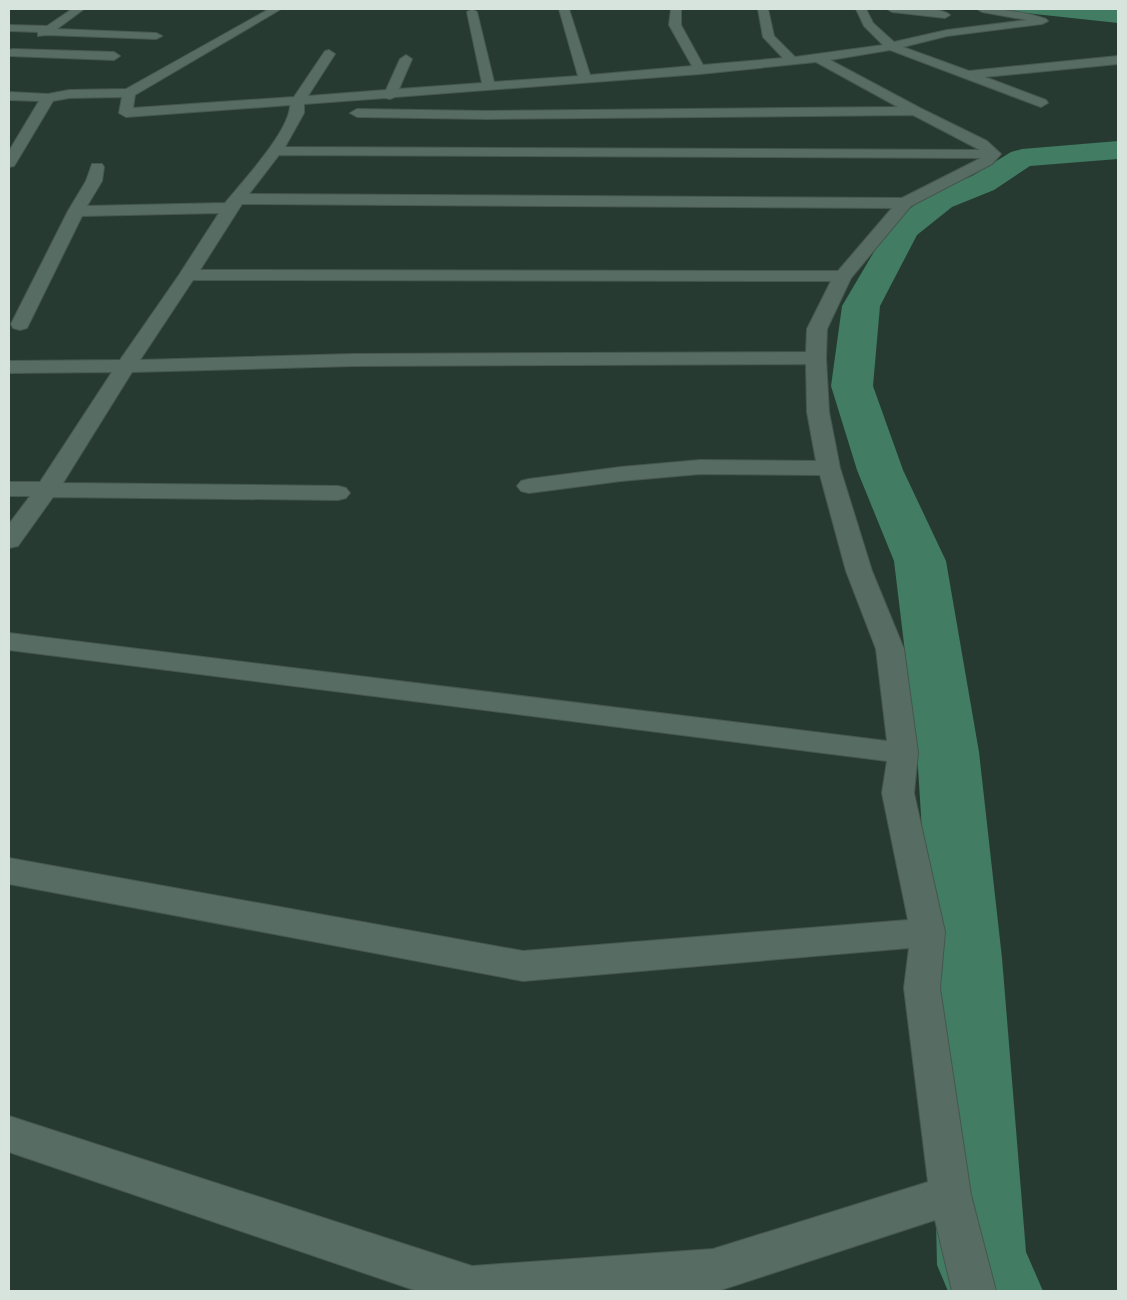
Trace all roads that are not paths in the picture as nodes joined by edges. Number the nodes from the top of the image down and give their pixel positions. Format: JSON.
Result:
{"nodes":[{"id":1,"x":79,"y":9,"type":"edge"},
{"id":2,"x":276,"y":9,"type":"edge"},
{"id":3,"x":564,"y":9,"type":"edge"},
{"id":4,"x":676,"y":9,"type":"edge"},
{"id":5,"x":763,"y":9,"type":"edge"},
{"id":6,"x":860,"y":9,"type":"edge"},
{"id":7,"x":892,"y":9,"type":"edge"},
{"id":8,"x":982,"y":9,"type":"edge"},
{"id":9,"x":472,"y":12,"type":"dead end"},
{"id":10,"x":945,"y":15,"type":"dead end"},
{"id":11,"x":9,"y":28,"type":"edge"},
{"id":12,"x":47,"y":30,"type":"junction"},
{"id":13,"x":156,"y":36,"type":"dead end"},
{"id":14,"x":891,"y":46,"type":"junction"},
{"id":15,"x":11,"y":53,"type":"edge"},
{"id":16,"x":329,"y":54,"type":"dead end"},
{"id":17,"x":114,"y":56,"type":"dead end"},
{"id":18,"x":406,"y":59,"type":"dead end"},
{"id":19,"x":806,"y":59,"type":"junction"},
{"id":20,"x":1118,"y":60,"type":"edge"},
{"id":21,"x":700,"y":70,"type":"junction"},
{"id":22,"x":966,"y":75,"type":"junction"},
{"id":23,"x":585,"y":79,"type":"junction"},
{"id":24,"x":489,"y":87,"type":"junction"},
{"id":25,"x":129,"y":93,"type":"junction"},
{"id":26,"x":390,"y":95,"type":"junction"},
{"id":27,"x":9,"y":96,"type":"edge"},
{"id":28,"x":48,"y":98,"type":"junction"},
{"id":29,"x":1041,"y":103,"type":"dead end"},
{"id":30,"x":300,"y":109,"type":"junction"},
{"id":31,"x":915,"y":111,"type":"junction"},
{"id":32,"x":345,"y":113,"type":"dead end"},
{"id":33,"x":275,"y":151,"type":"junction"},
{"id":34,"x":994,"y":154,"type":"junction"},
{"id":35,"x":9,"y":163,"type":"edge"},
{"id":36,"x":98,"y":167,"type":"dead end"},
{"id":37,"x":905,"y":203,"type":"junction"},
{"id":38,"x":233,"y":204,"type":"junction"},
{"id":39,"x":76,"y":211,"type":"junction"},
{"id":40,"x":188,"y":275,"type":"junction"},
{"id":41,"x":843,"y":276,"type":"junction"},
{"id":42,"x":20,"y":324,"type":"dead end"},
{"id":43,"x":816,"y":358,"type":"junction"},
{"id":44,"x":126,"y":366,"type":"junction"},
{"id":45,"x":9,"y":367,"type":"edge"},
{"id":46,"x":829,"y":468,"type":"junction"},
{"id":47,"x":529,"y":486,"type":"dead end"},
{"id":48,"x":9,"y":489,"type":"edge"},
{"id":49,"x":47,"y":489,"type":"junction"},
{"id":50,"x":338,"y":493,"type":"dead end"},
{"id":51,"x":9,"y":541,"type":"edge"},
{"id":52,"x":9,"y":642,"type":"edge"},
{"id":53,"x":903,"y":753,"type":"junction"},
{"id":54,"x":9,"y":871,"type":"edge"},
{"id":55,"x":928,"y":932,"type":"junction"},
{"id":56,"x":9,"y":1134,"type":"edge"},
{"id":57,"x":950,"y":1195,"type":"junction"},
{"id":58,"x":974,"y":1291,"type":"edge"}],
"edges":[{"from":1,"to":12,"type":"street"},
{"from":2,"to":25,"type":"street"},
{"from":3,"to":23,"type":"street"},
{"from":4,"to":21,"type":"street"},
{"from":5,"to":19,"type":"street"},
{"from":6,"to":14,"type":"street"},
{"from":7,"to":10,"type":"street"},
{"from":8,"to":14,"type":"street"},
{"from":9,"to":24,"type":"street"},
{"from":11,"to":12,"type":"street"},
{"from":12,"to":13,"type":"street"},
{"from":12,"to":15,"type":"street"},
{"from":14,"to":19,"type":"street"},
{"from":14,"to":22,"type":"street"},
{"from":15,"to":17,"type":"street"},
{"from":16,"to":30,"type":"street"},
{"from":18,"to":26,"type":"street"},
{"from":19,"to":21,"type":"street"},
{"from":19,"to":31,"type":"street"},
{"from":20,"to":22,"type":"street"},
{"from":21,"to":23,"type":"street"},
{"from":22,"to":29,"type":"street"},
{"from":23,"to":24,"type":"street"},
{"from":24,"to":26,"type":"street"},
{"from":25,"to":28,"type":"street"},
{"from":25,"to":30,"type":"street"},
{"from":26,"to":30,"type":"street"},
{"from":27,"to":28,"type":"street"},
{"from":28,"to":35,"type":"street"},
{"from":30,"to":33,"type":"street"},
{"from":31,"to":32,"type":"street"},
{"from":31,"to":34,"type":"street"},
{"from":33,"to":34,"type":"street"},
{"from":33,"to":38,"type":"street"},
{"from":34,"to":37,"type":"street"},
{"from":36,"to":39,"type":"street"},
{"from":37,"to":38,"type":"street"},
{"from":37,"to":41,"type":"street"},
{"from":38,"to":39,"type":"street"},
{"from":38,"to":40,"type":"street"},
{"from":39,"to":42,"type":"street"},
{"from":40,"to":41,"type":"street"},
{"from":40,"to":44,"type":"street"},
{"from":41,"to":43,"type":"street"},
{"from":43,"to":44,"type":"street"},
{"from":43,"to":46,"type":"street"},
{"from":44,"to":45,"type":"street"},
{"from":44,"to":49,"type":"street"},
{"from":46,"to":47,"type":"street"},
{"from":46,"to":53,"type":"street"},
{"from":48,"to":49,"type":"street"},
{"from":49,"to":50,"type":"street"},
{"from":49,"to":51,"type":"street"},
{"from":52,"to":53,"type":"street"},
{"from":53,"to":55,"type":"street"},
{"from":54,"to":55,"type":"street"},
{"from":55,"to":57,"type":"street"},
{"from":56,"to":57,"type":"street"},
{"from":57,"to":58,"type":"street"}]}
